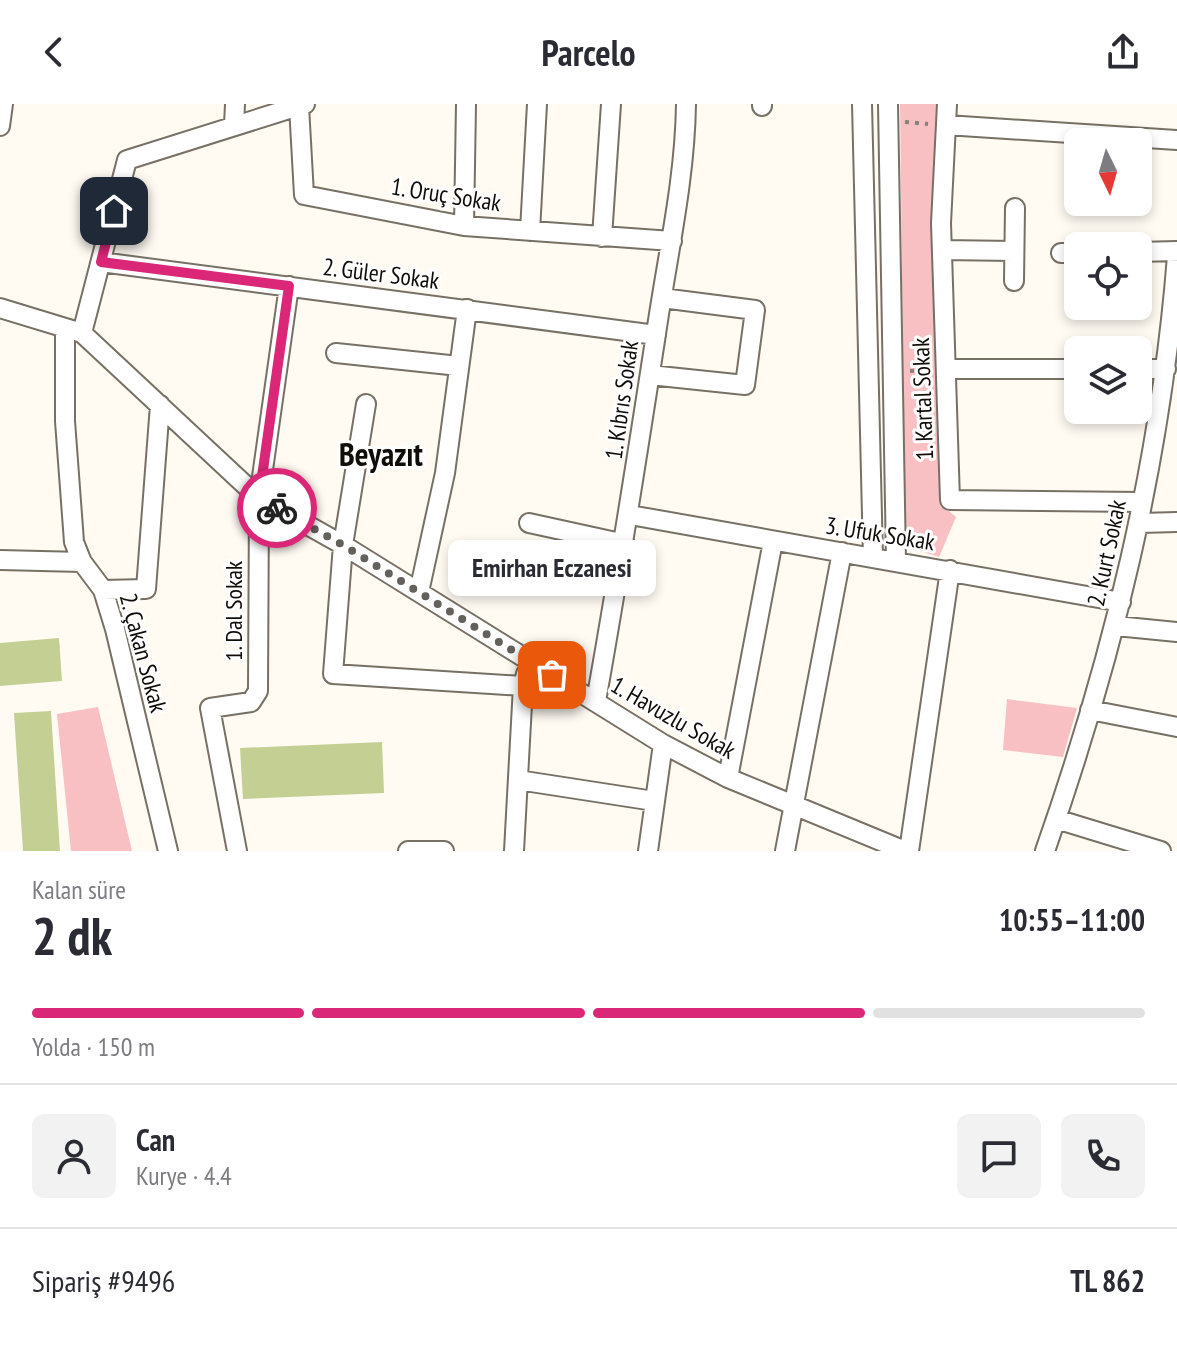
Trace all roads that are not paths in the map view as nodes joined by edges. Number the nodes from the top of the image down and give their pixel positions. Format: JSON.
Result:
{"nodes":[{"id":1,"x":3,"y":104,"type":"edge"},
{"id":2,"x":235,"y":104,"type":"edge"},
{"id":3,"x":466,"y":104,"type":"edge"},
{"id":4,"x":537,"y":104,"type":"edge"},
{"id":5,"x":611,"y":104,"type":"edge"},
{"id":6,"x":686,"y":104,"type":"edge"},
{"id":7,"x":862,"y":104,"type":"edge"},
{"id":8,"x":947,"y":104,"type":"edge"},
{"id":9,"x":302,"y":105,"type":"edge"},
{"id":10,"x":888,"y":113,"type":"edge"},
{"id":11,"x":234,"y":125,"type":"junction"},
{"id":12,"x":946,"y":125,"type":"junction"},
{"id":13,"x":0,"y":126,"type":"edge"},
{"id":14,"x":1177,"y":140,"type":"edge"},
{"id":15,"x":1015,"y":208,"type":"dead end"},
{"id":16,"x":464,"y":226,"type":"junction"},
{"id":17,"x":530,"y":231,"type":"junction"},
{"id":18,"x":602,"y":237,"type":"junction"},
{"id":19,"x":672,"y":241,"type":"junction"},
{"id":20,"x":942,"y":250,"type":"junction"},
{"id":21,"x":1014,"y":251,"type":"junction"},
{"id":22,"x":1152,"y":253,"type":"edge"},
{"id":23,"x":1177,"y":254,"type":"edge"},
{"id":24,"x":101,"y":262,"type":"junction"},
{"id":25,"x":1014,"y":281,"type":"dead end"},
{"id":26,"x":289,"y":286,"type":"junction"},
{"id":27,"x":662,"y":298,"type":"junction"},
{"id":28,"x":0,"y":308,"type":"edge"},
{"id":29,"x":467,"y":309,"type":"junction"},
{"id":30,"x":73,"y":331,"type":"junction"},
{"id":31,"x":656,"y":335,"type":"junction"},
{"id":32,"x":1174,"y":338,"type":"edge"},
{"id":33,"x":336,"y":353,"type":"dead end"},
{"id":34,"x":459,"y":366,"type":"junction"},
{"id":35,"x":947,"y":369,"type":"junction"},
{"id":36,"x":1064,"y":369,"type":"edge"},
{"id":37,"x":1152,"y":369,"type":"edge"},
{"id":38,"x":1166,"y":369,"type":"junction"},
{"id":39,"x":650,"y":375,"type":"junction"},
{"id":40,"x":366,"y":404,"type":"dead end"},
{"id":41,"x":160,"y":405,"type":"junction"},
{"id":42,"x":259,"y":498,"type":"junction"},
{"id":43,"x":1142,"y":502,"type":"junction"},
{"id":44,"x":630,"y":515,"type":"junction"},
{"id":45,"x":1177,"y":522,"type":"edge"},
{"id":46,"x":529,"y":523,"type":"dead end"},
{"id":47,"x":1140,"y":523,"type":"junction"},
{"id":48,"x":773,"y":541,"type":"junction"},
{"id":49,"x":625,"y":544,"type":"junction"},
{"id":50,"x":343,"y":545,"type":"junction"},
{"id":51,"x":842,"y":552,"type":"junction"},
{"id":52,"x":873,"y":557,"type":"junction"},
{"id":53,"x":0,"y":560,"type":"edge"},
{"id":54,"x":82,"y":562,"type":"junction"},
{"id":55,"x":896,"y":562,"type":"junction"},
{"id":56,"x":950,"y":570,"type":"junction"},
{"id":57,"x":103,"y":590,"type":"junction"},
{"id":58,"x":419,"y":592,"type":"junction"},
{"id":59,"x":1121,"y":602,"type":"junction"},
{"id":60,"x":1116,"y":626,"type":"junction"},
{"id":61,"x":1177,"y":632,"type":"edge"},
{"id":62,"x":529,"y":662,"type":"junction"},
{"id":63,"x":523,"y":686,"type":"junction"},
{"id":64,"x":596,"y":701,"type":"junction"},
{"id":65,"x":1090,"y":710,"type":"junction"},
{"id":66,"x":1177,"y":727,"type":"edge"},
{"id":67,"x":663,"y":744,"type":"junction"},
{"id":68,"x":728,"y":778,"type":"junction"},
{"id":69,"x":518,"y":780,"type":"junction"},
{"id":70,"x":654,"y":801,"type":"junction"},
{"id":71,"x":794,"y":804,"type":"junction"},
{"id":72,"x":1056,"y":819,"type":"junction"},
{"id":73,"x":168,"y":851,"type":"edge"},
{"id":74,"x":237,"y":851,"type":"edge"},
{"id":75,"x":408,"y":851,"type":"edge"},
{"id":76,"x":444,"y":851,"type":"edge"},
{"id":77,"x":514,"y":851,"type":"edge"},
{"id":78,"x":648,"y":851,"type":"edge"},
{"id":79,"x":785,"y":851,"type":"edge"},
{"id":80,"x":907,"y":851,"type":"edge"},
{"id":81,"x":1045,"y":851,"type":"edge"},
{"id":82,"x":1161,"y":851,"type":"edge"}],
"edges":[{"from":1,"to":13,"type":"street"},
{"from":2,"to":11,"type":"street"},
{"from":3,"to":16,"type":"street"},
{"from":4,"to":17,"type":"street"},
{"from":5,"to":18,"type":"street"},
{"from":6,"to":19,"type":"street","name":"1. Kıbrıs Sokak"},
{"from":7,"to":52,"type":"street"},
{"from":8,"to":12,"type":"street","name":"1. Kartal Sokak"},
{"from":9,"to":11,"type":"street"},
{"from":9,"to":16,"type":"street","name":"1. Oruç Sokak"},
{"from":10,"to":55,"type":"street"},
{"from":11,"to":24,"type":"street","name":"2. Çakan Sokak"},
{"from":12,"to":14,"type":"street"},
{"from":12,"to":20,"type":"street","name":"1. Kartal Sokak"},
{"from":15,"to":21,"type":"street"},
{"from":16,"to":17,"type":"street","name":"1. Oruç Sokak"},
{"from":17,"to":18,"type":"street","name":"1. Oruç Sokak"},
{"from":18,"to":19,"type":"street","name":"1. Oruç Sokak"},
{"from":19,"to":27,"type":"street","name":"1. Kıbrıs Sokak"},
{"from":20,"to":21,"type":"street"},
{"from":20,"to":35,"type":"street","name":"1. Kartal Sokak"},
{"from":21,"to":25,"type":"street"},
{"from":22,"to":23,"type":"street"},
{"from":23,"to":32,"type":"street","name":"2. Kurt Sokak"},
{"from":24,"to":26,"type":"street","name":"2. Güler Sokak"},
{"from":24,"to":30,"type":"street","name":"2. Çakan Sokak"},
{"from":26,"to":29,"type":"street","name":"2. Güler Sokak"},
{"from":26,"to":42,"type":"street","name":"1. Dal Sokak"},
{"from":27,"to":31,"type":"street","name":"1. Kıbrıs Sokak"},
{"from":27,"to":39,"type":"street"},
{"from":28,"to":30,"type":"street","name":"1. Havuzlu Sokak"},
{"from":29,"to":31,"type":"street","name":"2. Güler Sokak"},
{"from":29,"to":34,"type":"street"},
{"from":30,"to":41,"type":"street","name":"1. Havuzlu Sokak"},
{"from":30,"to":54,"type":"street","name":"2. Çakan Sokak"},
{"from":31,"to":39,"type":"street","name":"1. Kıbrıs Sokak"},
{"from":32,"to":38,"type":"street","name":"2. Kurt Sokak"},
{"from":33,"to":34,"type":"street"},
{"from":34,"to":58,"type":"street"},
{"from":35,"to":36,"type":"street"},
{"from":35,"to":43,"type":"street","name":"1. Kartal Sokak"},
{"from":37,"to":38,"type":"street"},
{"from":38,"to":43,"type":"street","name":"2. Kurt Sokak"},
{"from":39,"to":44,"type":"street","name":"1. Kıbrıs Sokak"},
{"from":40,"to":50,"type":"street"},
{"from":41,"to":42,"type":"street","name":"1. Havuzlu Sokak"},
{"from":41,"to":57,"type":"street"},
{"from":42,"to":50,"type":"street","name":"1. Havuzlu Sokak"},
{"from":42,"to":74,"type":"street","name":"1. Dal Sokak"},
{"from":43,"to":47,"type":"street","name":"2. Kurt Sokak"},
{"from":44,"to":48,"type":"street","name":"3. Ufuk Sokak"},
{"from":44,"to":49,"type":"street","name":"1. Kıbrıs Sokak"},
{"from":45,"to":47,"type":"street"},
{"from":46,"to":49,"type":"street"},
{"from":47,"to":59,"type":"street","name":"2. Kurt Sokak"},
{"from":48,"to":51,"type":"street","name":"3. Ufuk Sokak"},
{"from":48,"to":68,"type":"street"},
{"from":49,"to":64,"type":"street","name":"1. Kıbrıs Sokak"},
{"from":50,"to":58,"type":"street","name":"1. Havuzlu Sokak"},
{"from":50,"to":63,"type":"street"},
{"from":51,"to":52,"type":"street","name":"3. Ufuk Sokak"},
{"from":51,"to":71,"type":"street"},
{"from":52,"to":55,"type":"street","name":"3. Ufuk Sokak"},
{"from":53,"to":54,"type":"street"},
{"from":54,"to":57,"type":"street","name":"2. Çakan Sokak"},
{"from":55,"to":56,"type":"street","name":"3. Ufuk Sokak"},
{"from":56,"to":59,"type":"street","name":"3. Ufuk Sokak"},
{"from":56,"to":80,"type":"street"},
{"from":57,"to":73,"type":"street","name":"2. Çakan Sokak"},
{"from":58,"to":62,"type":"street","name":"1. Havuzlu Sokak"},
{"from":59,"to":60,"type":"street","name":"2. Kurt Sokak"},
{"from":60,"to":61,"type":"street"},
{"from":60,"to":65,"type":"street","name":"2. Kurt Sokak"},
{"from":62,"to":63,"type":"street"},
{"from":62,"to":64,"type":"street","name":"1. Havuzlu Sokak"},
{"from":63,"to":69,"type":"street"},
{"from":64,"to":67,"type":"street","name":"1. Havuzlu Sokak"},
{"from":65,"to":66,"type":"street"},
{"from":65,"to":72,"type":"street","name":"2. Kurt Sokak"},
{"from":67,"to":68,"type":"street","name":"1. Havuzlu Sokak"},
{"from":67,"to":70,"type":"street"},
{"from":68,"to":71,"type":"street","name":"1. Havuzlu Sokak"},
{"from":69,"to":70,"type":"street"},
{"from":69,"to":77,"type":"street"},
{"from":70,"to":78,"type":"street"},
{"from":71,"to":79,"type":"street"},
{"from":71,"to":80,"type":"street","name":"1. Havuzlu Sokak"},
{"from":72,"to":81,"type":"street","name":"2. Kurt Sokak"},
{"from":72,"to":82,"type":"street"},
{"from":75,"to":76,"type":"street"}]}
